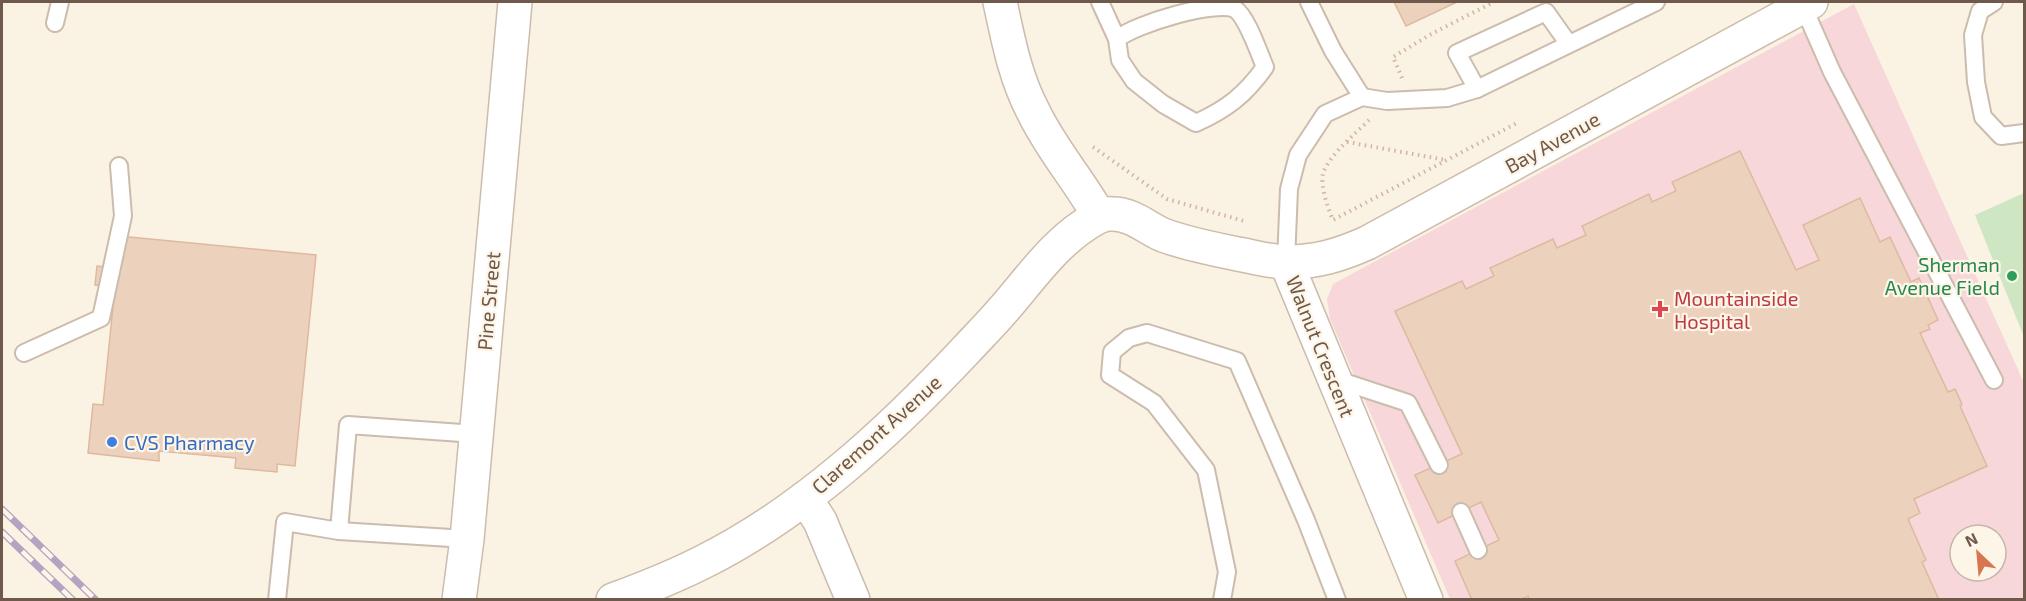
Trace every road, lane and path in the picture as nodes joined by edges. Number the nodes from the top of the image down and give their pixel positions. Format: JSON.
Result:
{"nodes":[{"id":1,"x":60,"y":2,"type":"edge"},
{"id":2,"x":515,"y":2,"type":"edge"},
{"id":3,"x":1000,"y":2,"type":"edge"},
{"id":4,"x":1100,"y":2,"type":"edge"},
{"id":5,"x":1247,"y":2,"type":"edge"},
{"id":6,"x":1308,"y":2,"type":"edge"},
{"id":7,"x":1494,"y":2,"type":"edge"},
{"id":8,"x":1656,"y":2,"type":"edge"},
{"id":9,"x":1994,"y":2,"type":"edge"},
{"id":10,"x":1807,"y":4,"type":"edge"},
{"id":11,"x":1631,"y":7,"type":"edge"},
{"id":12,"x":1231,"y":8,"type":"junction"},
{"id":13,"x":55,"y":23,"type":"dead end"},
{"id":14,"x":1117,"y":39,"type":"junction"},
{"id":15,"x":1568,"y":43,"type":"junction"},
{"id":16,"x":1404,"y":82,"type":"dead end"},
{"id":17,"x":1477,"y":89,"type":"junction"},
{"id":18,"x":1362,"y":97,"type":"junction"},
{"id":19,"x":1375,"y":114,"type":"dead end"},
{"id":20,"x":1528,"y":117,"type":"dead end"},
{"id":21,"x":2025,"y":133,"type":"edge"},
{"id":22,"x":1087,"y":138,"type":"dead end"},
{"id":23,"x":1347,"y":142,"type":"junction"},
{"id":24,"x":1447,"y":160,"type":"junction"},
{"id":25,"x":118,"y":166,"type":"dead end"},
{"id":26,"x":1099,"y":216,"type":"junction"},
{"id":27,"x":1244,"y":221,"type":"dead end"},
{"id":28,"x":1286,"y":262,"type":"junction"},
{"id":29,"x":24,"y":353,"type":"dead end"},
{"id":30,"x":1335,"y":380,"type":"junction"},
{"id":31,"x":1994,"y":380,"type":"dead end"},
{"id":32,"x":476,"y":434,"type":"junction"},
{"id":33,"x":1439,"y":465,"type":"dead end"},
{"id":34,"x":805,"y":498,"type":"junction"},
{"id":35,"x":1461,"y":513,"type":"dead end"},
{"id":36,"x":339,"y":531,"type":"junction"},
{"id":37,"x":467,"y":539,"type":"junction"},
{"id":38,"x":1478,"y":550,"type":"dead end"},
{"id":39,"x":278,"y":600,"type":"edge"},
{"id":40,"x":459,"y":600,"type":"edge"},
{"id":41,"x":613,"y":600,"type":"edge"},
{"id":42,"x":854,"y":600,"type":"edge"},
{"id":43,"x":1222,"y":600,"type":"edge"},
{"id":44,"x":1338,"y":600,"type":"edge"},
{"id":45,"x":1426,"y":600,"type":"edge"}],
"edges":[{"from":1,"to":13,"type":"lane"},
{"from":2,"to":32,"type":"street","name":"Pine Street"},
{"from":3,"to":26,"type":"street"},
{"from":4,"to":14,"type":"lane"},
{"from":5,"to":12,"type":"lane"},
{"from":6,"to":18,"type":"lane"},
{"from":7,"to":16,"type":"path"},
{"from":8,"to":11,"type":"lane"},
{"from":9,"to":21,"type":"lane"},
{"from":10,"to":28,"type":"street","name":"Bay Avenue"},
{"from":10,"to":31,"type":"lane"},
{"from":11,"to":15,"type":"lane"},
{"from":12,"to":14,"type":"lane"},
{"from":12,"to":14,"type":"lane"},
{"from":15,"to":17,"type":"lane"},
{"from":15,"to":17,"type":"lane"},
{"from":17,"to":18,"type":"lane"},
{"from":18,"to":28,"type":"lane"},
{"from":19,"to":23,"type":"path"},
{"from":20,"to":24,"type":"path"},
{"from":22,"to":27,"type":"path"},
{"from":23,"to":24,"type":"path"},
{"from":23,"to":24,"type":"path"},
{"from":25,"to":29,"type":"lane"},
{"from":26,"to":28,"type":"street","name":"Walnut Crescent"},
{"from":26,"to":34,"type":"street","name":"Claremont Avenue"},
{"from":28,"to":30,"type":"street","name":"Walnut Crescent"},
{"from":30,"to":33,"type":"lane"},
{"from":30,"to":45,"type":"street","name":"Walnut Crescent"},
{"from":32,"to":36,"type":"lane"},
{"from":32,"to":37,"type":"street","name":"Pine Street"},
{"from":34,"to":41,"type":"street","name":"Claremont Avenue"},
{"from":34,"to":42,"type":"street"},
{"from":35,"to":38,"type":"lane"},
{"from":36,"to":37,"type":"lane"},
{"from":36,"to":39,"type":"lane"},
{"from":37,"to":40,"type":"street","name":"Pine Street"},
{"from":43,"to":44,"type":"lane"}]}
